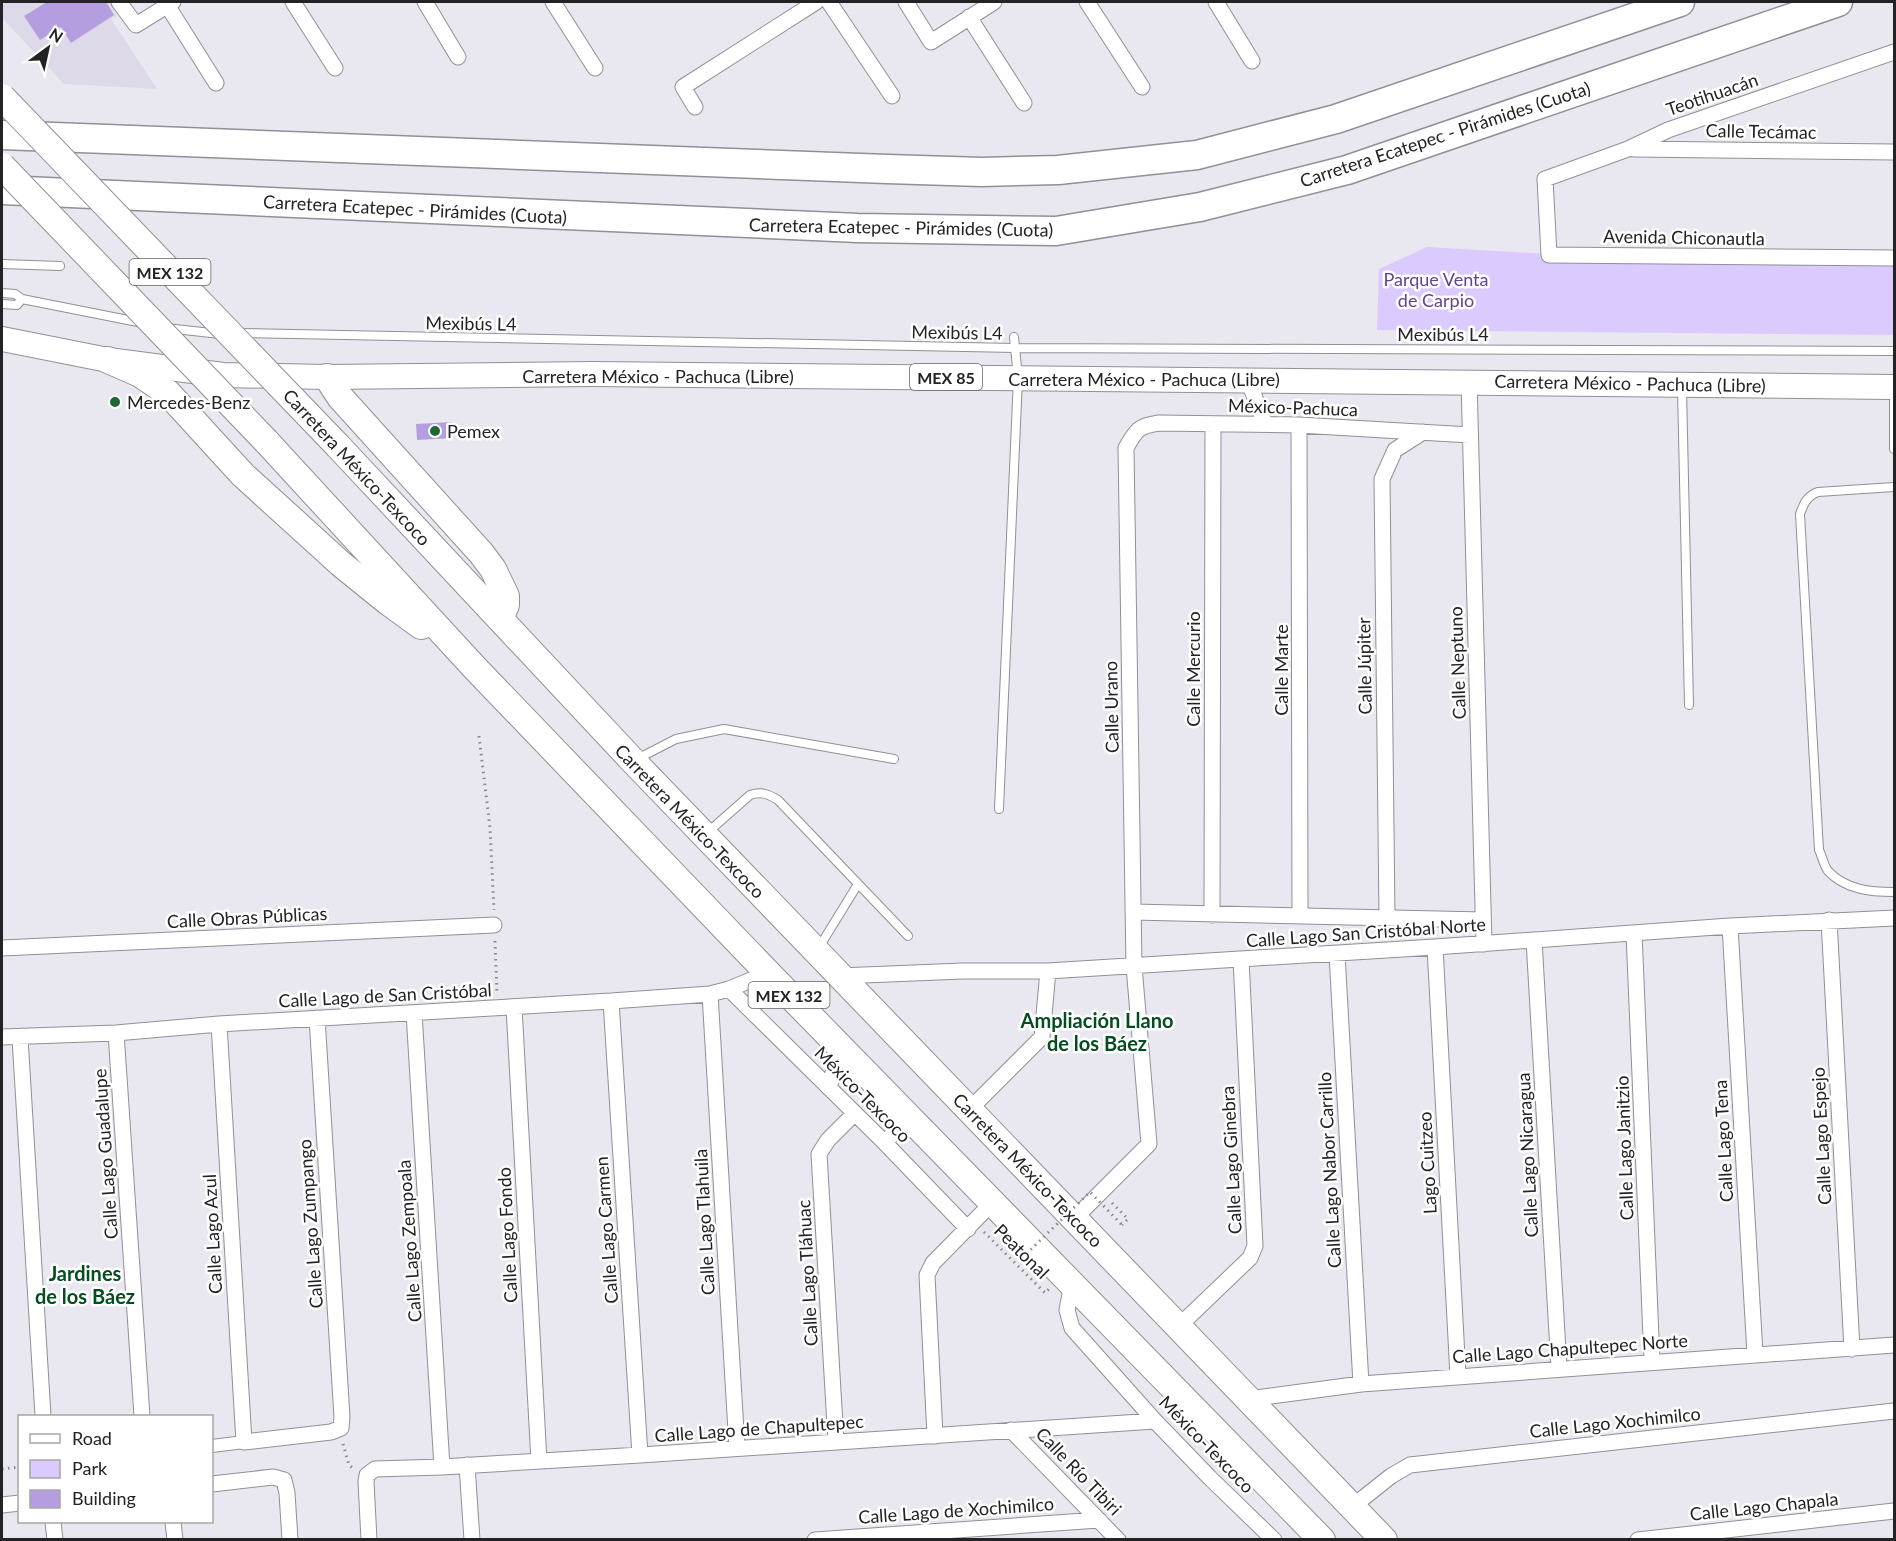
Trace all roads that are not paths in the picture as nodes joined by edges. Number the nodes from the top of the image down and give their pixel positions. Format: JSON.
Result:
{"nodes":[{"id":1,"x":119,"y":2,"type":"edge"},
{"id":2,"x":293,"y":2,"type":"edge"},
{"id":3,"x":424,"y":2,"type":"edge"},
{"id":4,"x":553,"y":2,"type":"edge"},
{"id":5,"x":816,"y":2,"type":"edge"},
{"id":6,"x":829,"y":2,"type":"edge"},
{"id":7,"x":906,"y":2,"type":"edge"},
{"id":8,"x":994,"y":2,"type":"edge"},
{"id":9,"x":1087,"y":2,"type":"edge"},
{"id":10,"x":1216,"y":2,"type":"edge"},
{"id":11,"x":1680,"y":2,"type":"edge"},
{"id":12,"x":1838,"y":2,"type":"edge"},
{"id":13,"x":170,"y":3,"type":"edge"},
{"id":14,"x":969,"y":17,"type":"junction"},
{"id":15,"x":1894,"y":52,"type":"edge"},
{"id":16,"x":458,"y":57,"type":"dead end"},
{"id":17,"x":1252,"y":60,"type":"dead end"},
{"id":18,"x":335,"y":68,"type":"dead end"},
{"id":19,"x":594,"y":68,"type":"dead end"},
{"id":20,"x":216,"y":83,"type":"dead end"},
{"id":21,"x":1142,"y":87,"type":"dead end"},
{"id":22,"x":892,"y":96,"type":"dead end"},
{"id":23,"x":2,"y":97,"type":"edge"},
{"id":24,"x":1024,"y":103,"type":"dead end"},
{"id":25,"x":695,"y":107,"type":"dead end"},
{"id":26,"x":2,"y":135,"type":"edge"},
{"id":27,"x":1628,"y":149,"type":"junction"},
{"id":28,"x":1894,"y":152,"type":"edge"},
{"id":29,"x":2,"y":166,"type":"edge"},
{"id":30,"x":1545,"y":179,"type":"joint"},
{"id":31,"x":2,"y":190,"type":"edge"},
{"id":32,"x":1894,"y":258,"type":"edge"},
{"id":33,"x":2,"y":264,"type":"edge"},
{"id":34,"x":60,"y":266,"type":"dead end"},
{"id":35,"x":2,"y":293,"type":"edge"},
{"id":36,"x":22,"y":299,"type":"junction"},
{"id":37,"x":2,"y":304,"type":"edge"},
{"id":38,"x":1014,"y":337,"type":"dead end"},
{"id":39,"x":2,"y":339,"type":"edge"},
{"id":40,"x":1015,"y":348,"type":"junction"},
{"id":41,"x":1894,"y":351,"type":"edge"},
{"id":42,"x":108,"y":360,"type":"junction"},
{"id":43,"x":327,"y":377,"type":"junction"},
{"id":44,"x":1018,"y":378,"type":"junction"},
{"id":45,"x":1248,"y":380,"type":"junction"},
{"id":46,"x":1469,"y":381,"type":"junction"},
{"id":47,"x":1682,"y":384,"type":"junction"},
{"id":48,"x":1894,"y":387,"type":"edge"},
{"id":49,"x":1213,"y":424,"type":"junction"},
{"id":50,"x":1265,"y":424,"type":"junction"},
{"id":51,"x":1299,"y":425,"type":"junction"},
{"id":52,"x":1423,"y":432,"type":"junction"},
{"id":53,"x":1470,"y":435,"type":"junction"},
{"id":54,"x":1126,"y":448,"type":"joint"},
{"id":55,"x":1894,"y":448,"type":"edge"},
{"id":56,"x":1894,"y":487,"type":"edge"},
{"id":57,"x":500,"y":619,"type":"junction"},
{"id":58,"x":459,"y":651,"type":"junction"},
{"id":59,"x":1689,"y":705,"type":"dead end"},
{"id":60,"x":894,"y":759,"type":"dead end"},
{"id":61,"x":633,"y":762,"type":"junction"},
{"id":62,"x":999,"y":809,"type":"dead end"},
{"id":63,"x":704,"y":835,"type":"junction"},
{"id":64,"x":858,"y":884,"type":"junction"},
{"id":65,"x":1894,"y":892,"type":"edge"},
{"id":66,"x":1133,"y":912,"type":"junction"},
{"id":67,"x":1212,"y":915,"type":"junction"},
{"id":68,"x":1300,"y":916,"type":"junction"},
{"id":69,"x":1387,"y":917,"type":"junction"},
{"id":70,"x":1894,"y":918,"type":"edge"},
{"id":71,"x":1483,"y":920,"type":"junction"},
{"id":72,"x":1829,"y":920,"type":"junction"},
{"id":73,"x":494,"y":925,"type":"road end"},
{"id":74,"x":1730,"y":926,"type":"junction"},
{"id":75,"x":1634,"y":933,"type":"junction"},
{"id":76,"x":908,"y":936,"type":"dead end"},
{"id":77,"x":1534,"y":940,"type":"junction"},
{"id":78,"x":1484,"y":944,"type":"junction"},
{"id":79,"x":1435,"y":947,"type":"junction"},
{"id":80,"x":2,"y":948,"type":"edge"},
{"id":81,"x":817,"y":952,"type":"junction"},
{"id":82,"x":1337,"y":954,"type":"junction"},
{"id":83,"x":1240,"y":959,"type":"junction"},
{"id":84,"x":1134,"y":966,"type":"junction"},
{"id":85,"x":1048,"y":971,"type":"junction"},
{"id":86,"x":768,"y":973,"type":"junction"},
{"id":87,"x":839,"y":976,"type":"junction"},
{"id":88,"x":729,"y":989,"type":"junction"},
{"id":89,"x":710,"y":994,"type":"junction"},
{"id":90,"x":611,"y":1001,"type":"junction"},
{"id":91,"x":514,"y":1007,"type":"junction"},
{"id":92,"x":414,"y":1013,"type":"junction"},
{"id":93,"x":317,"y":1018,"type":"junction"},
{"id":94,"x":219,"y":1024,"type":"junction"},
{"id":95,"x":116,"y":1033,"type":"junction"},
{"id":96,"x":2,"y":1037,"type":"edge"},
{"id":97,"x":20,"y":1038,"type":"junction"},
{"id":98,"x":840,"y":1047,"type":"junction"},
{"id":99,"x":829,"y":1088,"type":"junction"},
{"id":100,"x":969,"y":1110,"type":"junction"},
{"id":101,"x":855,"y":1114,"type":"junction"},
{"id":102,"x":908,"y":1115,"type":"junction"},
{"id":103,"x":885,"y":1143,"type":"junction"},
{"id":104,"x":993,"y":1202,"type":"junction"},
{"id":105,"x":1075,"y":1218,"type":"junction"},
{"id":106,"x":971,"y":1226,"type":"junction"},
{"id":107,"x":1062,"y":1286,"type":"junction"},
{"id":108,"x":1178,"y":1327,"type":"junction"},
{"id":109,"x":1894,"y":1344,"type":"edge"},
{"id":110,"x":1852,"y":1349,"type":"junction"},
{"id":111,"x":1755,"y":1354,"type":"junction"},
{"id":112,"x":1652,"y":1361,"type":"junction"},
{"id":113,"x":1559,"y":1368,"type":"junction"},
{"id":114,"x":1458,"y":1376,"type":"junction"},
{"id":115,"x":1360,"y":1384,"type":"junction"},
{"id":116,"x":1248,"y":1399,"type":"junction"},
{"id":117,"x":1894,"y":1411,"type":"edge"},
{"id":118,"x":43,"y":1415,"type":"edge"},
{"id":119,"x":142,"y":1415,"type":"edge"},
{"id":120,"x":1155,"y":1421,"type":"junction"},
{"id":121,"x":1011,"y":1430,"type":"junction"},
{"id":122,"x":935,"y":1436,"type":"junction"},
{"id":123,"x":244,"y":1442,"type":"junction"},
{"id":124,"x":836,"y":1442,"type":"junction"},
{"id":125,"x":213,"y":1446,"type":"edge"},
{"id":126,"x":737,"y":1448,"type":"junction"},
{"id":127,"x":640,"y":1455,"type":"junction"},
{"id":128,"x":539,"y":1461,"type":"junction"},
{"id":129,"x":467,"y":1466,"type":"junction"},
{"id":130,"x":442,"y":1467,"type":"junction"},
{"id":131,"x":213,"y":1484,"type":"edge"},
{"id":132,"x":18,"y":1503,"type":"edge"},
{"id":133,"x":2,"y":1505,"type":"edge"},
{"id":134,"x":1352,"y":1507,"type":"junction"},
{"id":135,"x":1894,"y":1511,"type":"edge"},
{"id":136,"x":1099,"y":1520,"type":"junction"},
{"id":137,"x":52,"y":1523,"type":"edge"},
{"id":138,"x":173,"y":1523,"type":"edge"},
{"id":139,"x":55,"y":1539,"type":"edge"},
{"id":140,"x":175,"y":1539,"type":"edge"},
{"id":141,"x":290,"y":1539,"type":"edge"},
{"id":142,"x":369,"y":1539,"type":"edge"},
{"id":143,"x":472,"y":1539,"type":"edge"},
{"id":144,"x":815,"y":1539,"type":"edge"},
{"id":145,"x":1118,"y":1539,"type":"edge"},
{"id":146,"x":1274,"y":1539,"type":"edge"},
{"id":147,"x":1322,"y":1539,"type":"edge"},
{"id":148,"x":1384,"y":1539,"type":"edge"},
{"id":149,"x":1638,"y":1539,"type":"edge"}],
"edges":[{"from":1,"to":13,"type":"street"},
{"from":2,"to":18,"type":"street"},
{"from":3,"to":16,"type":"street"},
{"from":4,"to":19,"type":"street"},
{"from":5,"to":25,"type":"street"},
{"from":6,"to":22,"type":"street"},
{"from":7,"to":14,"type":"street"},
{"from":8,"to":14,"type":"street"},
{"from":9,"to":21,"type":"street"},
{"from":10,"to":17,"type":"street"},
{"from":11,"to":26,"type":"highway"},
{"from":12,"to":31,"type":"highway","name":"Carretera Ecatepec - Pirámides (Cuota)"},
{"from":13,"to":20,"type":"street"},
{"from":14,"to":24,"type":"street"},
{"from":15,"to":27,"type":"street","name":"Teotihuacán"},
{"from":23,"to":57,"type":"highway","name":"Carretera México-Texcoco","number":"MEX 132","bridge":true},
{"from":27,"to":28,"type":"street","name":"Calle Tecámac"},
{"from":27,"to":30,"type":"street","name":"Teotihuacán"},
{"from":29,"to":58,"type":"highway","number":"MEX 132","bridge":true},
{"from":30,"to":32,"type":"street","name":"Avenida Chiconautla"},
{"from":33,"to":34,"type":"lane"},
{"from":35,"to":36,"type":"lane","name":"Mexibús L4"},
{"from":36,"to":37,"type":"lane","name":"Mexibús L4"},
{"from":36,"to":40,"type":"lane","name":"Mexibús L4"},
{"from":38,"to":40,"type":"lane"},
{"from":39,"to":42,"type":"main road","name":"Carretera México - Pachuca (Libre)","number":"MEX 85"},
{"from":40,"to":41,"type":"lane","name":"Mexibús L4"},
{"from":40,"to":44,"type":"lane"},
{"from":42,"to":43,"type":"main road","name":"Carretera México - Pachuca (Libre)","number":"MEX 85"},
{"from":42,"to":58,"type":"highway"},
{"from":43,"to":44,"type":"main road","name":"Carretera México - Pachuca (Libre)","number":"MEX 85"},
{"from":43,"to":57,"type":"highway"},
{"from":44,"to":45,"type":"main road","name":"Carretera México - Pachuca (Libre)","number":"MEX 85"},
{"from":44,"to":62,"type":"lane"},
{"from":45,"to":46,"type":"main road","name":"Carretera México - Pachuca (Libre)","number":"MEX 85"},
{"from":45,"to":50,"type":"street"},
{"from":46,"to":47,"type":"main road","name":"Carretera México - Pachuca (Libre)","number":"MEX 85"},
{"from":46,"to":53,"type":"street","name":"Calle Neptuno"},
{"from":47,"to":48,"type":"main road","name":"Carretera México - Pachuca (Libre)","number":"MEX 85"},
{"from":47,"to":59,"type":"lane"},
{"from":48,"to":55,"type":"lane"},
{"from":49,"to":50,"type":"street","name":"México-Pachuca"},
{"from":49,"to":54,"type":"street","name":"México-Pachuca"},
{"from":49,"to":67,"type":"street","name":"Calle Mercurio"},
{"from":50,"to":51,"type":"street","name":"México-Pachuca"},
{"from":51,"to":52,"type":"street","name":"México-Pachuca"},
{"from":51,"to":68,"type":"street","name":"Calle Marte"},
{"from":52,"to":53,"type":"street","name":"México-Pachuca"},
{"from":52,"to":69,"type":"street","name":"Calle Júpiter"},
{"from":53,"to":71,"type":"street","name":"Calle Neptuno"},
{"from":54,"to":66,"type":"street","name":"Calle Urano"},
{"from":56,"to":65,"type":"lane"},
{"from":57,"to":61,"type":"highway","name":"Carretera México-Texcoco","number":"MEX 132"},
{"from":58,"to":86,"type":"highway","number":"MEX 132"},
{"from":60,"to":61,"type":"lane"},
{"from":61,"to":63,"type":"highway","name":"Carretera México-Texcoco","number":"MEX 132"},
{"from":63,"to":64,"type":"lane"},
{"from":63,"to":81,"type":"highway","name":"Carretera México-Texcoco","number":"MEX 132"},
{"from":64,"to":76,"type":"lane"},
{"from":64,"to":81,"type":"lane"},
{"from":66,"to":67,"type":"street","name":"Calle Lago San Cristóbal Norte"},
{"from":66,"to":84,"type":"street","name":"Calle Urano"},
{"from":67,"to":68,"type":"street","name":"Calle Lago San Cristóbal Norte"},
{"from":68,"to":69,"type":"street","name":"Calle Lago San Cristóbal Norte"},
{"from":69,"to":71,"type":"street","name":"Calle Lago San Cristóbal Norte"},
{"from":70,"to":72,"type":"street","name":"Calle Lago San Cristóbal Norte"},
{"from":71,"to":78,"type":"street","name":"Calle Neptuno"},
{"from":72,"to":74,"type":"street","name":"Calle Lago San Cristóbal Norte"},
{"from":72,"to":110,"type":"street","name":"Calle Lago Espejo"},
{"from":73,"to":80,"type":"street","name":"Calle Obras Públicas"},
{"from":74,"to":75,"type":"street","name":"Calle Lago San Cristóbal Norte"},
{"from":74,"to":111,"type":"street","name":"Calle Lago Tena"},
{"from":75,"to":77,"type":"street","name":"Calle Lago San Cristóbal Norte"},
{"from":75,"to":112,"type":"street","name":"Calle Lago Janitzio"},
{"from":77,"to":78,"type":"street","name":"Calle Lago San Cristóbal Norte"},
{"from":77,"to":113,"type":"street","name":"Calle Lago Nicaragua"},
{"from":78,"to":79,"type":"street","name":"Calle Lago San Cristóbal Norte"},
{"from":79,"to":82,"type":"street","name":"Calle Lago San Cristóbal Norte"},
{"from":79,"to":114,"type":"street","name":"Lago Cuitzeo"},
{"from":81,"to":87,"type":"highway","name":"Carretera México-Texcoco","number":"MEX 132"},
{"from":82,"to":83,"type":"street","name":"Calle Lago San Cristóbal Norte"},
{"from":82,"to":115,"type":"street","name":"Calle Lago Nabor Carrillo"},
{"from":83,"to":84,"type":"street","name":"Calle Lago San Cristóbal Norte"},
{"from":83,"to":108,"type":"street","name":"Calle Lago Ginebra"},
{"from":84,"to":85,"type":"street","name":"Calle Lago San Cristóbal Norte"},
{"from":84,"to":105,"type":"street","name":"Calle Urano"},
{"from":85,"to":87,"type":"street","name":"Calle Lago San Cristóbal Norte"},
{"from":85,"to":100,"type":"street"},
{"from":86,"to":88,"type":"street","name":"Calle Lago de San Cristóbal"},
{"from":86,"to":98,"type":"highway","number":"MEX 132"},
{"from":87,"to":100,"type":"highway","name":"Carretera México-Texcoco","number":"MEX 132"},
{"from":88,"to":89,"type":"street","name":"Calle Lago de San Cristóbal"},
{"from":88,"to":99,"type":"street","name":"México-Texcoco"},
{"from":89,"to":90,"type":"street","name":"Calle Lago de San Cristóbal"},
{"from":89,"to":126,"type":"street","name":"Calle Lago Tlahuila"},
{"from":90,"to":91,"type":"street","name":"Calle Lago de San Cristóbal"},
{"from":90,"to":127,"type":"street","name":"Calle Lago Carmen"},
{"from":91,"to":92,"type":"street","name":"Calle Lago de San Cristóbal"},
{"from":91,"to":128,"type":"street","name":"Calle Lago Fondo"},
{"from":92,"to":93,"type":"street","name":"Calle Lago de San Cristóbal"},
{"from":92,"to":130,"type":"street","name":"Calle Lago Zempoala"},
{"from":93,"to":94,"type":"street","name":"Calle Lago de San Cristóbal"},
{"from":93,"to":123,"type":"street","name":"Calle Lago Zumpango"},
{"from":94,"to":95,"type":"street","name":"Calle Lago de San Cristóbal"},
{"from":94,"to":123,"type":"street","name":"Calle Lago Azul"},
{"from":95,"to":97,"type":"street","name":"Calle Lago de San Cristóbal"},
{"from":95,"to":119,"type":"street","name":"Calle Lago Guadalupe"},
{"from":96,"to":97,"type":"street","name":"Calle Lago de San Cristóbal"},
{"from":97,"to":118,"type":"street"},
{"from":98,"to":99,"type":"street"},
{"from":98,"to":102,"type":"highway","number":"MEX 132"},
{"from":99,"to":101,"type":"street","name":"México-Texcoco"},
{"from":100,"to":105,"type":"highway","name":"Carretera México-Texcoco","number":"MEX 132"},
{"from":101,"to":103,"type":"street","name":"México-Texcoco"},
{"from":101,"to":124,"type":"street","name":"Calle Lago Tláhuac"},
{"from":102,"to":103,"type":"street"},
{"from":102,"to":104,"type":"highway","number":"MEX 132"},
{"from":103,"to":106,"type":"street","name":"México-Texcoco"},
{"from":104,"to":106,"type":"street"},
{"from":104,"to":107,"type":"highway","number":"MEX 132"},
{"from":105,"to":108,"type":"highway","name":"Carretera México-Texcoco","number":"MEX 132"},
{"from":106,"to":122,"type":"street"},
{"from":107,"to":120,"type":"street","name":"México-Texcoco"},
{"from":107,"to":147,"type":"highway","number":"MEX 132"},
{"from":108,"to":116,"type":"highway","name":"Carretera México-Texcoco","number":"MEX 132"},
{"from":109,"to":110,"type":"street","name":"Calle Lago Chapultepec Norte"},
{"from":110,"to":111,"type":"street","name":"Calle Lago Chapultepec Norte"},
{"from":111,"to":112,"type":"street","name":"Calle Lago Chapultepec Norte"},
{"from":112,"to":113,"type":"street","name":"Calle Lago Chapultepec Norte"},
{"from":113,"to":114,"type":"street","name":"Calle Lago Chapultepec Norte"},
{"from":114,"to":115,"type":"street","name":"Calle Lago Chapultepec Norte"},
{"from":115,"to":116,"type":"street","name":"Calle Lago Chapultepec Norte"},
{"from":116,"to":134,"type":"highway","name":"Carretera México-Texcoco","number":"MEX 132"},
{"from":117,"to":134,"type":"street","name":"Calle Lago Xochimilco"},
{"from":120,"to":121,"type":"street","name":"Calle Lago de Chapultepec"},
{"from":120,"to":146,"type":"street","name":"México-Texcoco"},
{"from":121,"to":122,"type":"street","name":"Calle Lago de Chapultepec"},
{"from":121,"to":136,"type":"street","name":"Calle Río Tibiri"},
{"from":122,"to":124,"type":"street","name":"Calle Lago de Chapultepec"},
{"from":123,"to":125,"type":"street"},
{"from":124,"to":126,"type":"street","name":"Calle Lago de Chapultepec"},
{"from":126,"to":127,"type":"street","name":"Calle Lago de Chapultepec"},
{"from":127,"to":128,"type":"street","name":"Calle Lago de Chapultepec"},
{"from":128,"to":129,"type":"street","name":"Calle Lago de Chapultepec"},
{"from":129,"to":130,"type":"street","name":"Calle Lago de Chapultepec"},
{"from":129,"to":143,"type":"street"},
{"from":130,"to":142,"type":"street","name":"Calle Lago de Chapultepec"},
{"from":131,"to":141,"type":"street"},
{"from":132,"to":133,"type":"street"},
{"from":134,"to":148,"type":"highway","name":"Carretera México-Texcoco","number":"MEX 132"},
{"from":135,"to":149,"type":"street","name":"Calle Lago Chapala"},
{"from":136,"to":144,"type":"street","name":"Calle Lago de Xochimilco"},
{"from":136,"to":145,"type":"street","name":"Calle Río Tibiri"},
{"from":137,"to":139,"type":"street"},
{"from":138,"to":140,"type":"street"}]}
